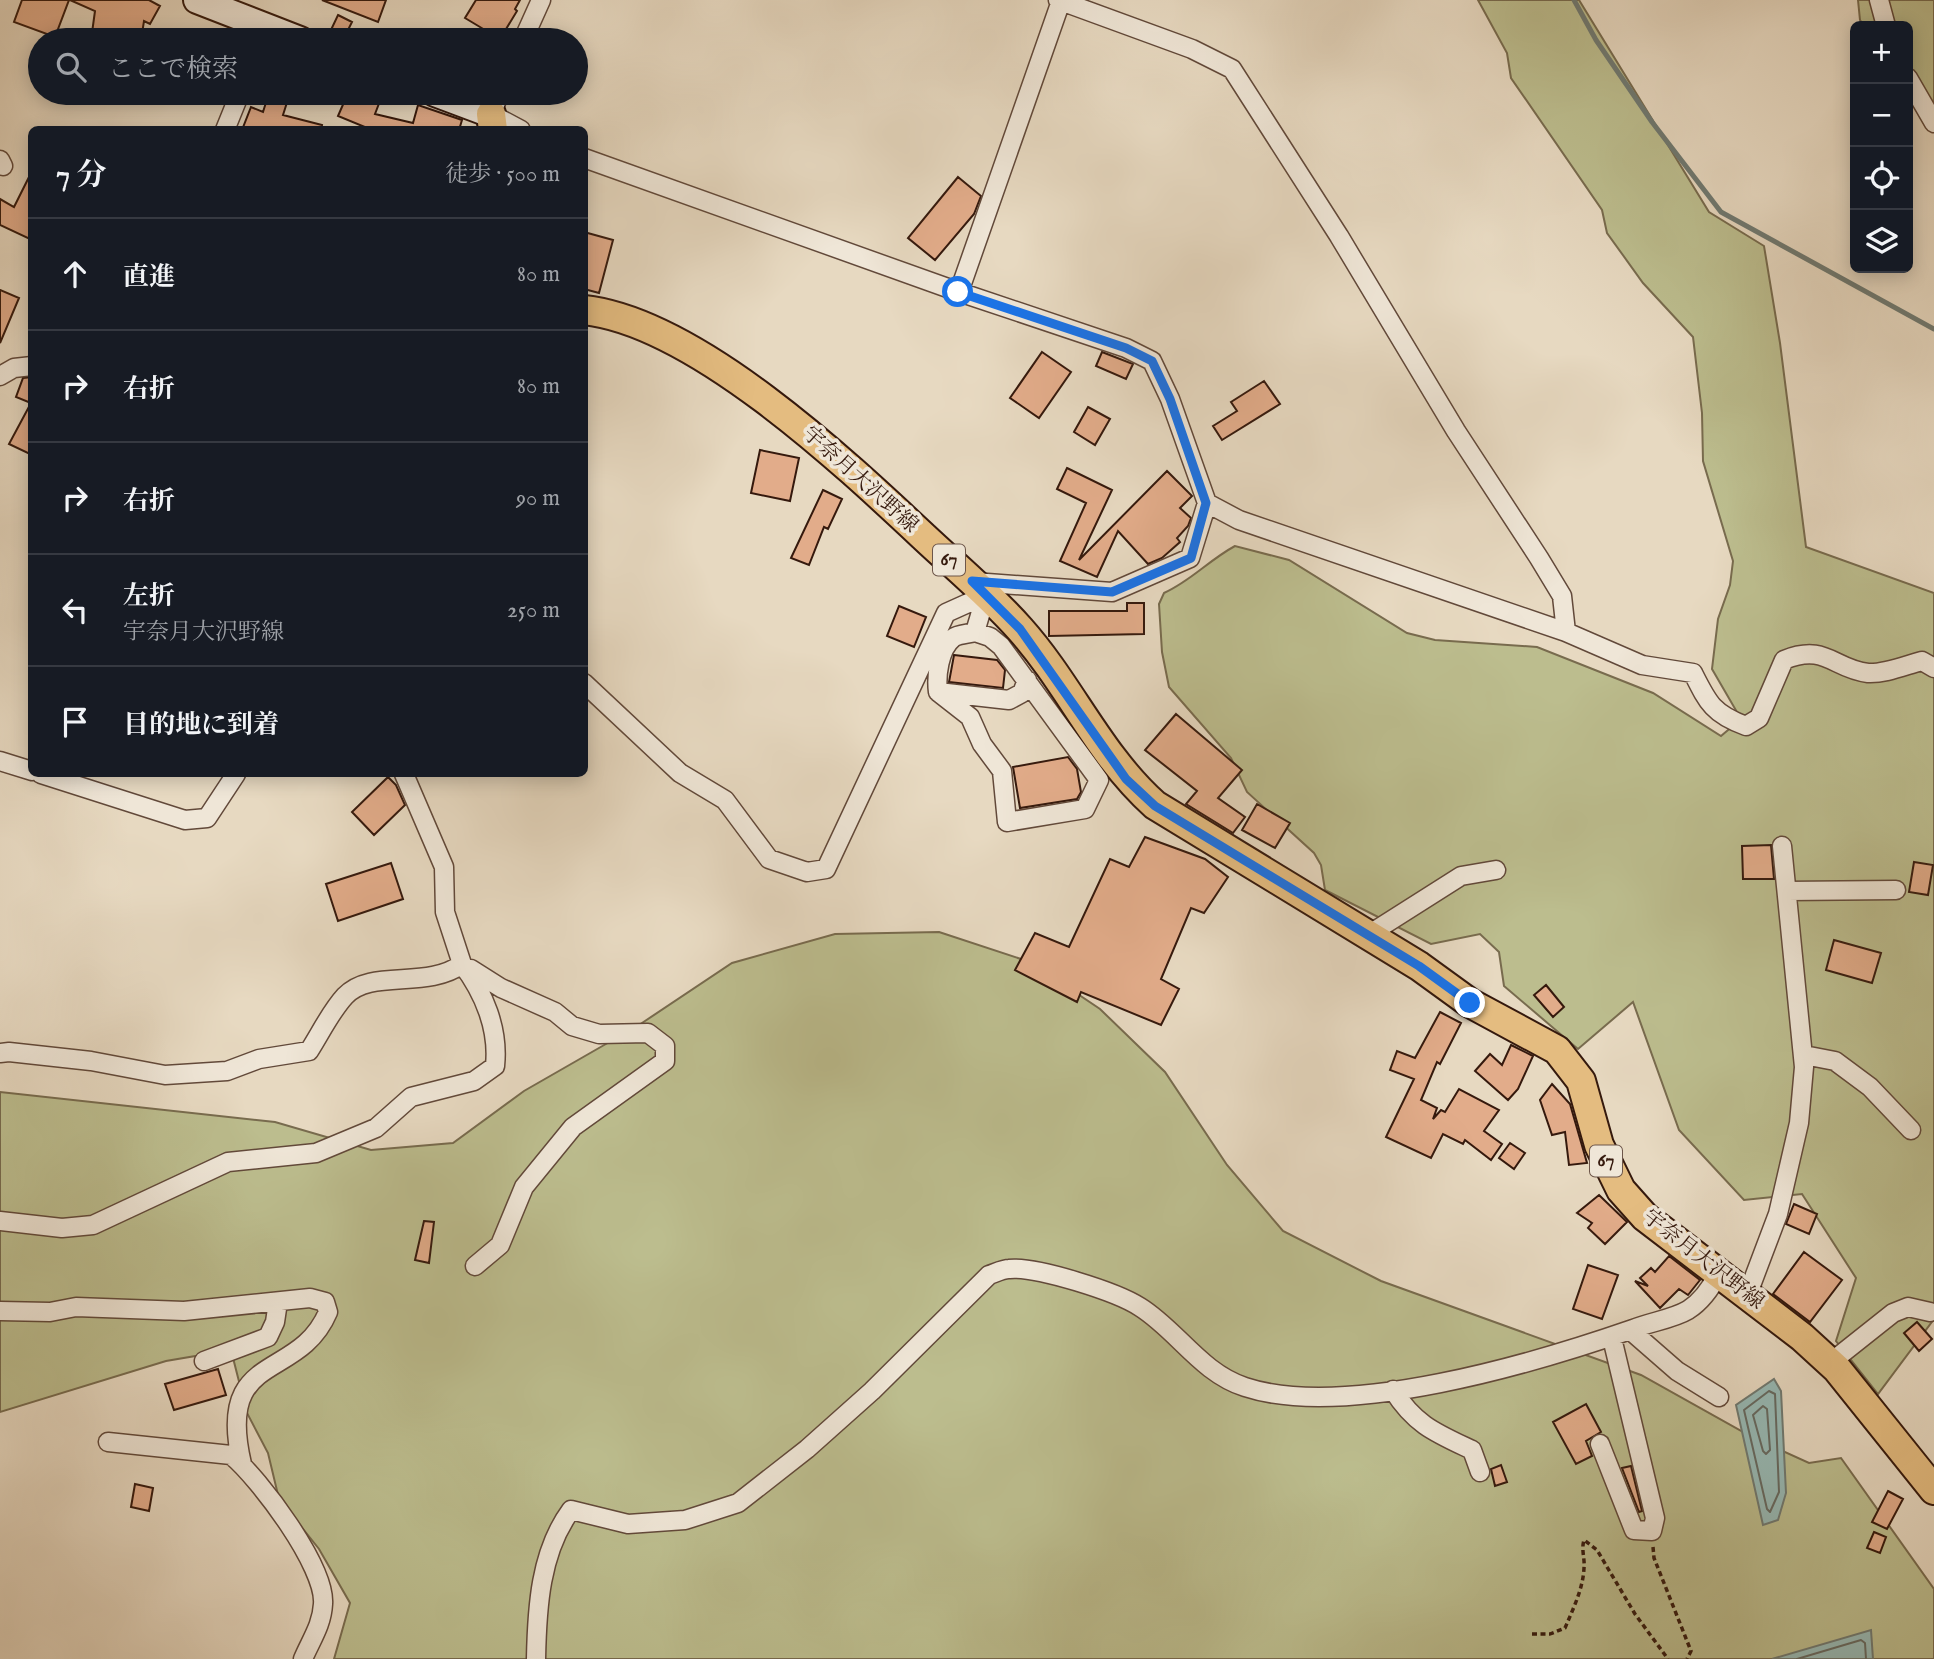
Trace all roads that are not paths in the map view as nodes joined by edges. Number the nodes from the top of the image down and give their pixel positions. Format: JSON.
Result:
{"nodes":[{"id":1,"x":197,"y":0,"type":"edge"},
{"id":2,"x":541,"y":0,"type":"edge"},
{"id":3,"x":1879,"y":0,"type":"edge"},
{"id":4,"x":1060,"y":1,"type":"edge"},
{"id":5,"x":1884,"y":21,"type":"edge"},
{"id":6,"x":252,"y":28,"type":"edge"},
{"id":7,"x":528,"y":28,"type":"edge"},
{"id":8,"x":1911,"y":84,"type":"edge"},
{"id":9,"x":235,"y":105,"type":"edge"},
{"id":10,"x":472,"y":105,"type":"edge"},
{"id":11,"x":494,"y":112,"type":"edge"},
{"id":12,"x":1934,"y":123,"type":"edge"},
{"id":13,"x":227,"y":126,"type":"edge"},
{"id":14,"x":515,"y":126,"type":"edge"},
{"id":15,"x":588,"y":159,"type":"edge"},
{"id":16,"x":958,"y":292,"type":"junction"},
{"id":17,"x":588,"y":311,"type":"edge"},
{"id":18,"x":28,"y":366,"type":"edge"},
{"id":19,"x":0,"y":376,"type":"edge"},
{"id":20,"x":1206,"y":503,"type":"junction"},
{"id":21,"x":979,"y":588,"type":"junction"},
{"id":22,"x":975,"y":632,"type":"junction"},
{"id":23,"x":1566,"y":632,"type":"junction"},
{"id":24,"x":1934,"y":668,"type":"edge"},
{"id":25,"x":1027,"y":680,"type":"junction"},
{"id":26,"x":588,"y":687,"type":"edge"},
{"id":27,"x":938,"y":692,"type":"junction"},
{"id":28,"x":0,"y":761,"type":"edge"},
{"id":29,"x":28,"y":770,"type":"edge"},
{"id":30,"x":50,"y":777,"type":"edge"},
{"id":31,"x":234,"y":777,"type":"edge"},
{"id":32,"x":405,"y":777,"type":"edge"},
{"id":33,"x":1782,"y":846,"type":"dead end"},
{"id":34,"x":1496,"y":870,"type":"dead end"},
{"id":35,"x":1896,"y":890,"type":"dead end"},
{"id":36,"x":1787,"y":891,"type":"junction"},
{"id":37,"x":1368,"y":935,"type":"junction"},
{"id":38,"x":462,"y":964,"type":"junction"},
{"id":39,"x":0,"y":1054,"type":"edge"},
{"id":40,"x":1804,"y":1055,"type":"junction"},
{"id":41,"x":1911,"y":1130,"type":"dead end"},
{"id":42,"x":0,"y":1221,"type":"edge"},
{"id":43,"x":475,"y":1266,"type":"dead end"},
{"id":44,"x":1718,"y":1274,"type":"junction"},
{"id":45,"x":1747,"y":1296,"type":"junction"},
{"id":46,"x":278,"y":1302,"type":"junction"},
{"id":47,"x":0,"y":1311,"type":"edge"},
{"id":48,"x":1930,"y":1312,"type":"dead end"},
{"id":49,"x":1630,"y":1329,"type":"junction"},
{"id":50,"x":1612,"y":1338,"type":"junction"},
{"id":51,"x":204,"y":1361,"type":"dead end"},
{"id":52,"x":1830,"y":1363,"type":"junction"},
{"id":53,"x":1393,"y":1390,"type":"junction"},
{"id":54,"x":1719,"y":1397,"type":"dead end"},
{"id":55,"x":108,"y":1442,"type":"dead end"},
{"id":56,"x":1600,"y":1444,"type":"dead end"},
{"id":57,"x":243,"y":1464,"type":"junction"},
{"id":58,"x":1480,"y":1472,"type":"dead end"},
{"id":59,"x":1934,"y":1490,"type":"edge"},
{"id":60,"x":303,"y":1659,"type":"edge"},
{"id":61,"x":536,"y":1659,"type":"edge"}],
"edges":[{"from":1,"to":6,"type":"main road"},
{"from":2,"to":7,"type":"street"},
{"from":3,"to":5,"type":"street"},
{"from":4,"to":16,"type":"street"},
{"from":4,"to":23,"type":"street"},
{"from":8,"to":12,"type":"street"},
{"from":9,"to":13,"type":"street"},
{"from":10,"to":11,"type":"main road"},
{"from":11,"to":14,"type":"street"},
{"from":15,"to":16,"type":"street"},
{"from":16,"to":20,"type":"street"},
{"from":17,"to":21,"type":"main road","name":"宇奈月大沢野線","number":"67"},
{"from":18,"to":19,"type":"street"},
{"from":20,"to":21,"type":"street"},
{"from":20,"to":23,"type":"street"},
{"from":21,"to":22,"type":"street"},
{"from":21,"to":26,"type":"street"},
{"from":21,"to":37,"type":"main road","name":"宇奈月大沢野線","number":"67"},
{"from":22,"to":25,"type":"street"},
{"from":22,"to":27,"type":"street"},
{"from":23,"to":24,"type":"street"},
{"from":25,"to":27,"type":"street"},
{"from":25,"to":27,"type":"street"},
{"from":28,"to":29,"type":"street"},
{"from":30,"to":31,"type":"street"},
{"from":32,"to":38,"type":"street"},
{"from":33,"to":36,"type":"street"},
{"from":34,"to":37,"type":"street"},
{"from":35,"to":36,"type":"street"},
{"from":36,"to":40,"type":"street"},
{"from":37,"to":44,"type":"main road","name":"宇奈月大沢野線","number":"67"},
{"from":38,"to":39,"type":"street"},
{"from":38,"to":42,"type":"street"},
{"from":38,"to":43,"type":"street"},
{"from":40,"to":41,"type":"street"},
{"from":40,"to":45,"type":"street"},
{"from":44,"to":45,"type":"main road","name":"宇奈月大沢野線","number":"67"},
{"from":44,"to":49,"type":"street"},
{"from":45,"to":52,"type":"main road","name":"宇奈月大沢野線","number":"67"},
{"from":46,"to":47,"type":"street"},
{"from":46,"to":51,"type":"street"},
{"from":46,"to":57,"type":"street"},
{"from":48,"to":52,"type":"street"},
{"from":49,"to":50,"type":"street"},
{"from":49,"to":54,"type":"street"},
{"from":50,"to":53,"type":"street"},
{"from":50,"to":56,"type":"street"},
{"from":52,"to":59,"type":"main road","name":"宇奈月大沢野線","number":"67"},
{"from":53,"to":58,"type":"street"},
{"from":53,"to":61,"type":"street"},
{"from":55,"to":57,"type":"street"},
{"from":57,"to":60,"type":"street"}]}
